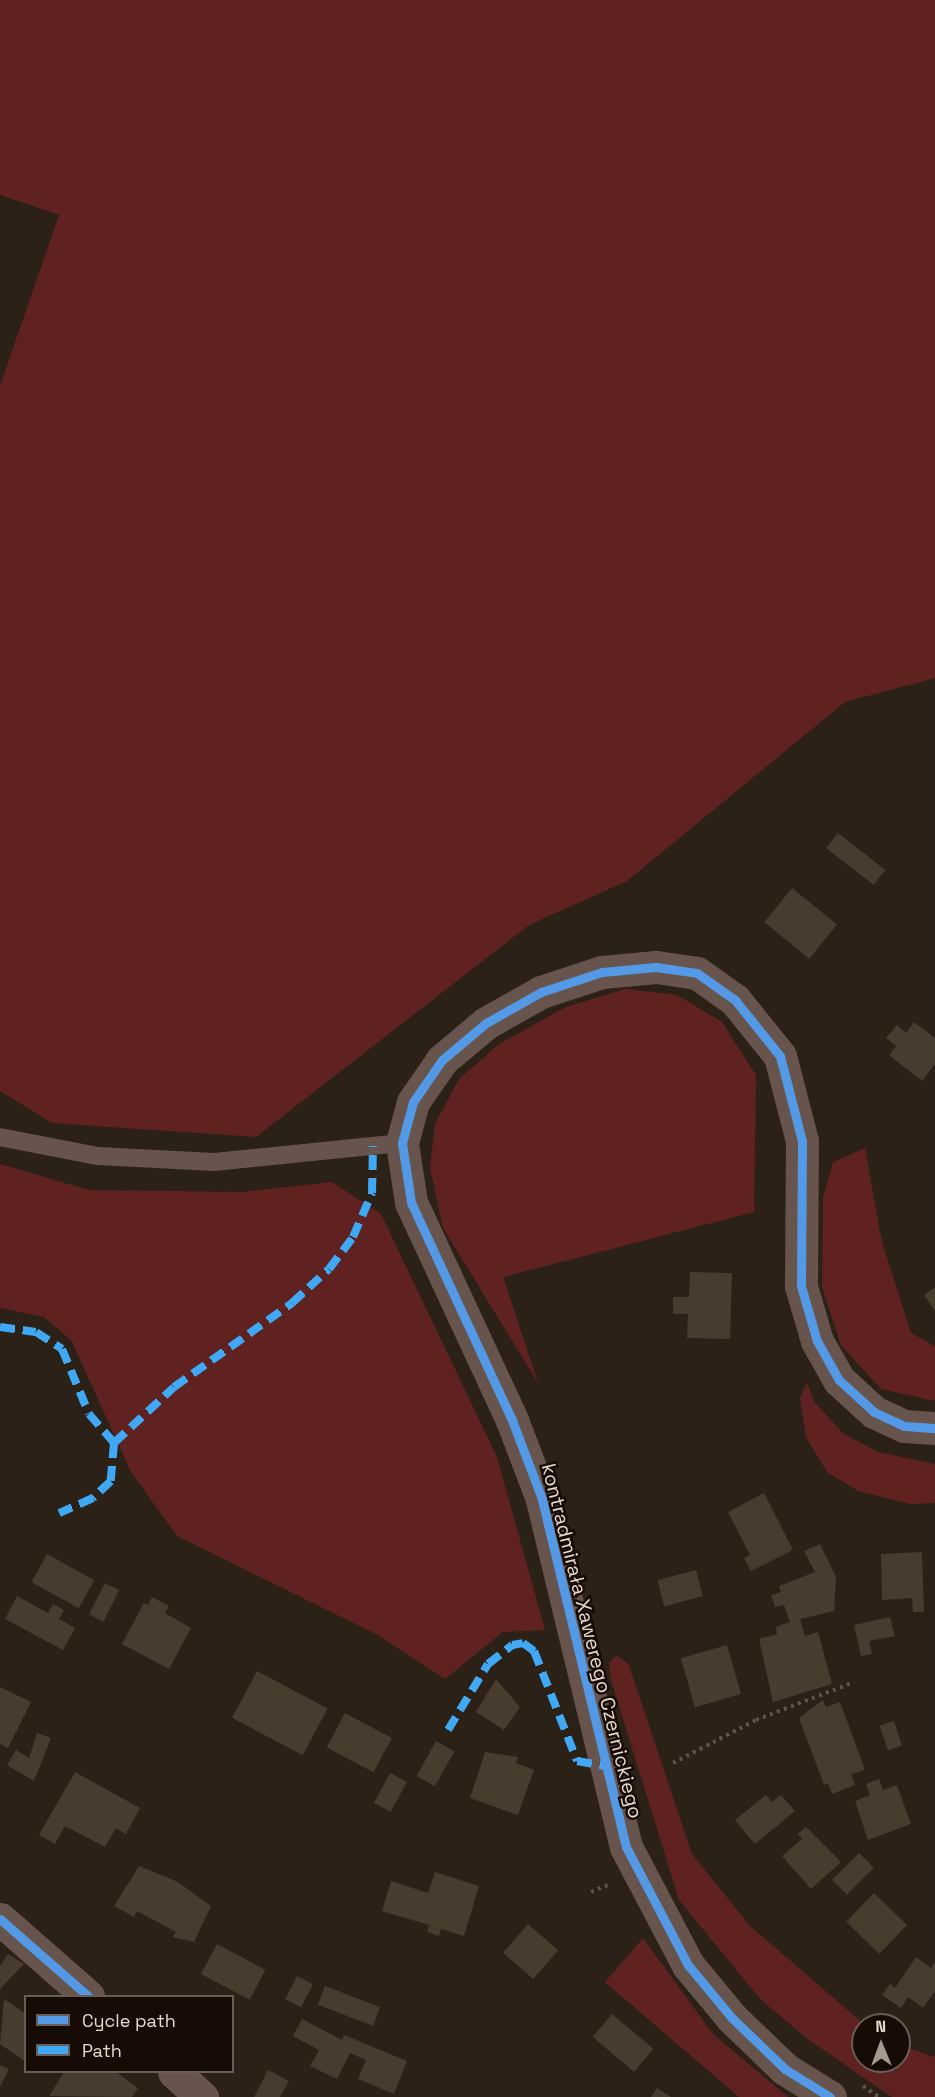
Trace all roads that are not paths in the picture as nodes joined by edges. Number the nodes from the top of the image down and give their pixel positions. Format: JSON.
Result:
{"nodes":[{"id":1,"x":0,"y":1137,"type":"edge"},
{"id":2,"x":402,"y":1143,"type":"junction"},
{"id":3,"x":935,"y":1428,"type":"edge"},
{"id":4,"x":0,"y":1919,"type":"edge"},
{"id":5,"x":87,"y":1995,"type":"edge"},
{"id":6,"x":175,"y":2073,"type":"edge"},
{"id":7,"x":841,"y":2088,"type":"edge"},
{"id":8,"x":202,"y":2097,"type":"edge"}],
"edges":[{"from":1,"to":2,"type":"lane"},
{"from":2,"to":3,"type":"street","name":"kontradmirała Xawerego Czernickiego"},
{"from":2,"to":7,"type":"street","name":"kontradmirała Xawerego Czernickiego"},
{"from":4,"to":5,"type":"street"},
{"from":6,"to":8,"type":"street"}]}
